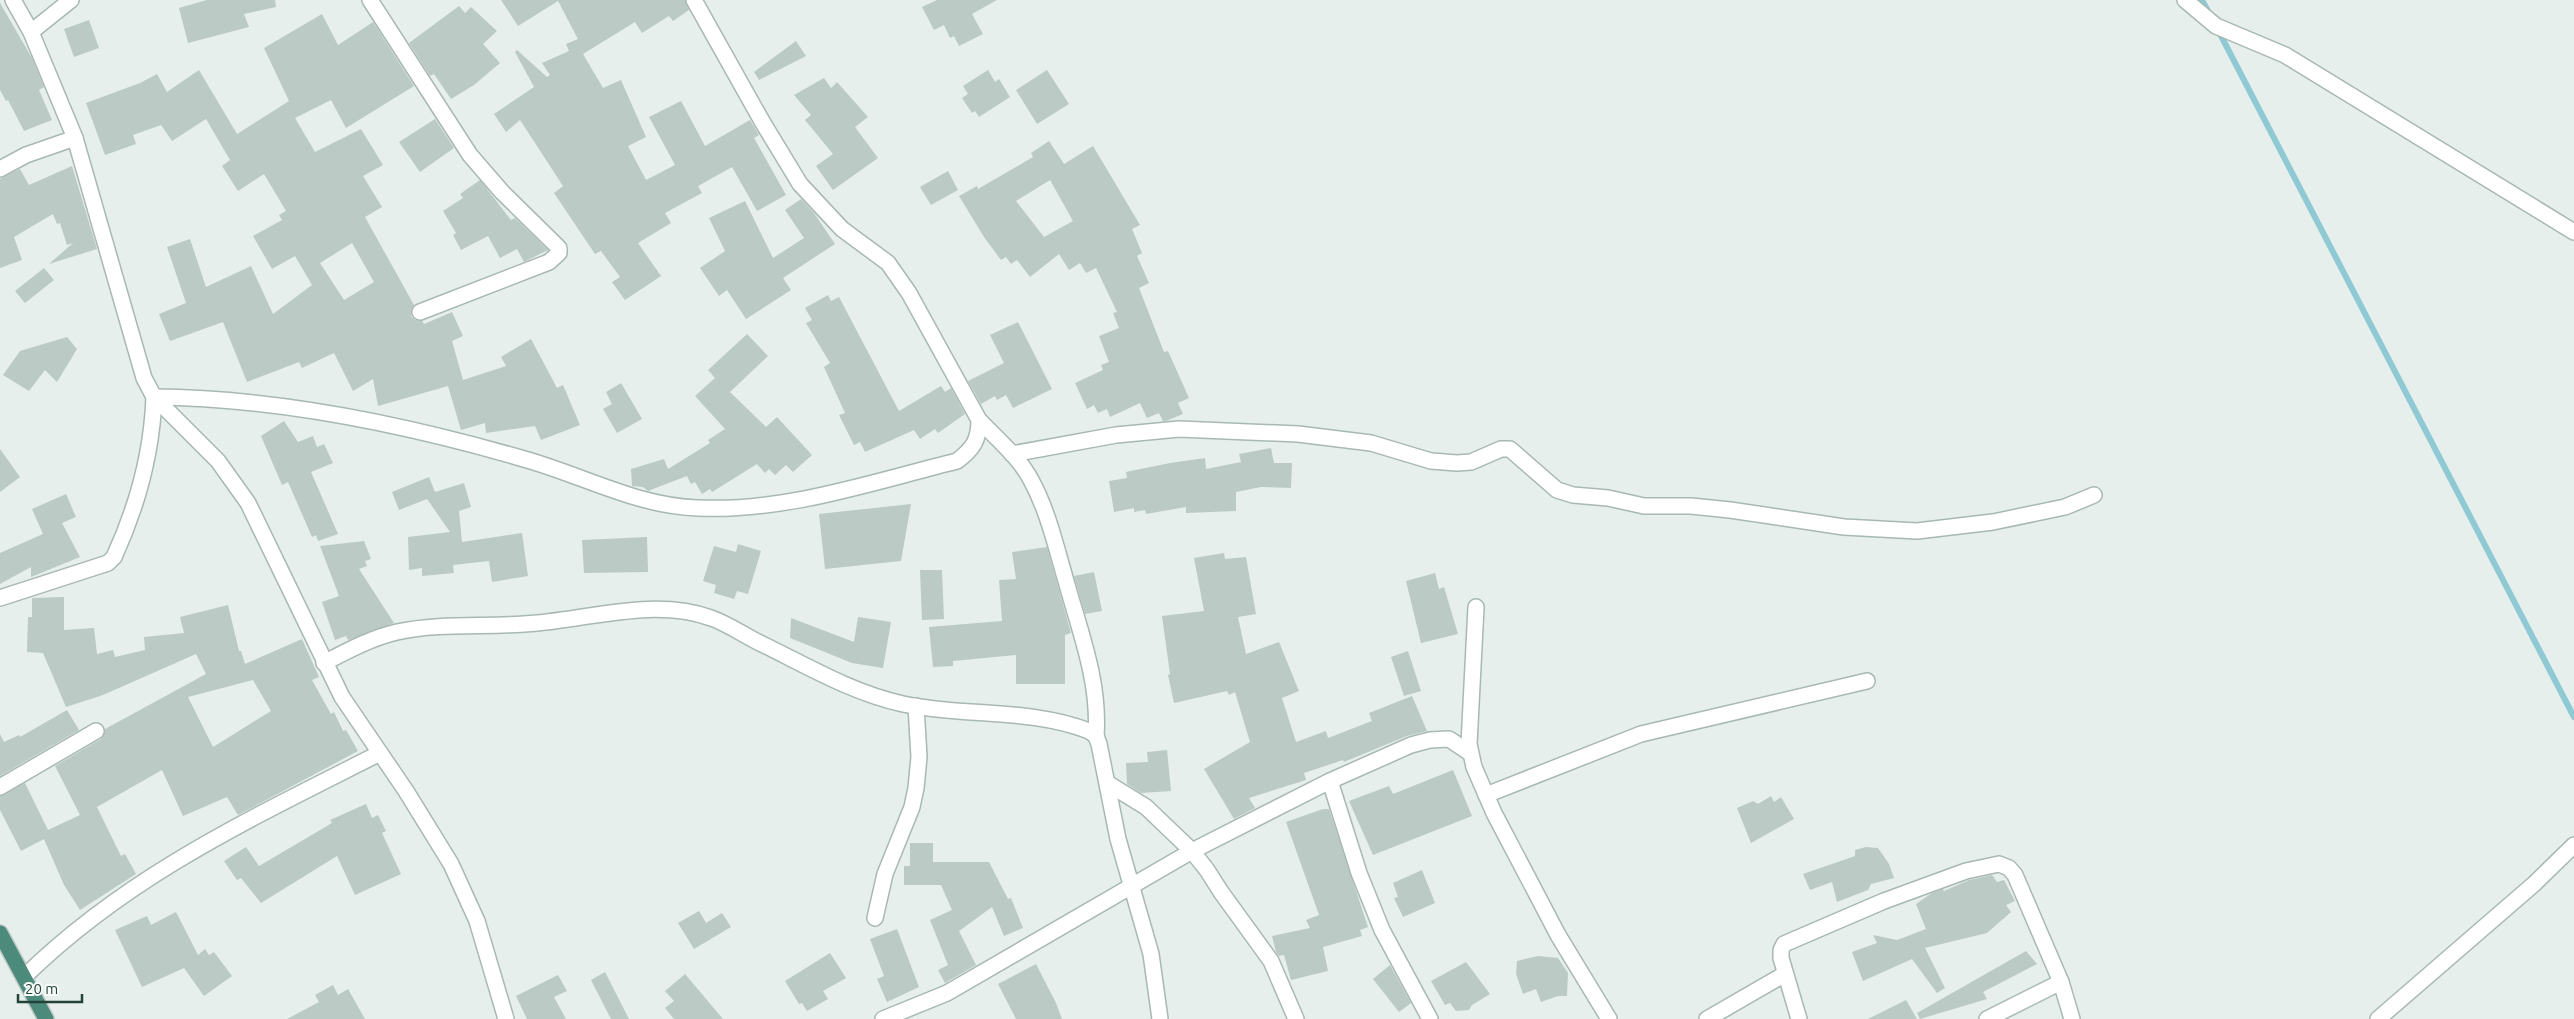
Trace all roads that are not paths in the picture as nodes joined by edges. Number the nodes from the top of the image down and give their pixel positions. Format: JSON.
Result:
{"nodes":[{"id":1,"x":13,"y":0,"type":"edge"},
{"id":2,"x":71,"y":0,"type":"edge"},
{"id":3,"x":370,"y":0,"type":"edge"},
{"id":4,"x":2185,"y":0,"type":"edge"},
{"id":5,"x":696,"y":1,"type":"edge"},
{"id":6,"x":31,"y":32,"type":"junction"},
{"id":7,"x":75,"y":138,"type":"junction"},
{"id":8,"x":0,"y":169,"type":"edge"},
{"id":9,"x":2574,"y":232,"type":"edge"},
{"id":10,"x":420,"y":312,"type":"dead end"},
{"id":11,"x":154,"y":397,"type":"junction"},
{"id":12,"x":979,"y":420,"type":"junction"},
{"id":13,"x":1012,"y":454,"type":"junction"},
{"id":14,"x":2094,"y":495,"type":"dead end"},
{"id":15,"x":0,"y":598,"type":"edge"},
{"id":16,"x":1476,"y":607,"type":"dead end"},
{"id":17,"x":324,"y":664,"type":"junction"},
{"id":18,"x":1867,"y":681,"type":"dead end"},
{"id":19,"x":916,"y":706,"type":"junction"},
{"id":20,"x":96,"y":731,"type":"dead end"},
{"id":21,"x":1096,"y":736,"type":"junction"},
{"id":22,"x":380,"y":752,"type":"junction"},
{"id":23,"x":1470,"y":753,"type":"junction"},
{"id":24,"x":1330,"y":781,"type":"junction"},
{"id":25,"x":1107,"y":783,"type":"junction"},
{"id":26,"x":0,"y":787,"type":"edge"},
{"id":27,"x":1486,"y":795,"type":"junction"},
{"id":28,"x":2574,"y":845,"type":"edge"},
{"id":29,"x":1192,"y":851,"type":"junction"},
{"id":30,"x":1130,"y":886,"type":"junction"},
{"id":31,"x":875,"y":918,"type":"dead end"},
{"id":32,"x":0,"y":933,"type":"edge"},
{"id":33,"x":1785,"y":974,"type":"junction"},
{"id":34,"x":24,"y":977,"type":"junction"},
{"id":35,"x":2061,"y":982,"type":"junction"},
{"id":36,"x":46,"y":1019,"type":"edge"},
{"id":37,"x":506,"y":1019,"type":"edge"},
{"id":38,"x":883,"y":1019,"type":"edge"},
{"id":39,"x":1160,"y":1019,"type":"edge"},
{"id":40,"x":1296,"y":1019,"type":"edge"},
{"id":41,"x":1430,"y":1019,"type":"edge"},
{"id":42,"x":1609,"y":1019,"type":"edge"},
{"id":43,"x":1706,"y":1019,"type":"edge"},
{"id":44,"x":1799,"y":1019,"type":"edge"},
{"id":45,"x":1987,"y":1019,"type":"edge"},
{"id":46,"x":2072,"y":1019,"type":"edge"},
{"id":47,"x":2378,"y":1019,"type":"edge"}],
"edges":[{"from":1,"to":6,"type":"street"},
{"from":2,"to":6,"type":"street"},
{"from":3,"to":10,"type":"street"},
{"from":4,"to":9,"type":"street"},
{"from":5,"to":12,"type":"street"},
{"from":6,"to":7,"type":"street"},
{"from":7,"to":8,"type":"street"},
{"from":7,"to":11,"type":"street"},
{"from":11,"to":12,"type":"street"},
{"from":11,"to":15,"type":"street"},
{"from":11,"to":17,"type":"street"},
{"from":12,"to":13,"type":"street"},
{"from":13,"to":14,"type":"street"},
{"from":13,"to":21,"type":"street"},
{"from":16,"to":23,"type":"street"},
{"from":17,"to":19,"type":"street"},
{"from":17,"to":22,"type":"street"},
{"from":18,"to":27,"type":"street"},
{"from":19,"to":21,"type":"street"},
{"from":19,"to":31,"type":"street"},
{"from":20,"to":26,"type":"street"},
{"from":21,"to":25,"type":"street"},
{"from":22,"to":34,"type":"street"},
{"from":22,"to":37,"type":"street"},
{"from":23,"to":24,"type":"street"},
{"from":23,"to":27,"type":"street"},
{"from":24,"to":29,"type":"street"},
{"from":24,"to":41,"type":"street"},
{"from":25,"to":29,"type":"street"},
{"from":25,"to":30,"type":"street"},
{"from":27,"to":42,"type":"street"},
{"from":28,"to":47,"type":"street"},
{"from":29,"to":30,"type":"street"},
{"from":29,"to":40,"type":"street"},
{"from":30,"to":38,"type":"street"},
{"from":30,"to":39,"type":"street"},
{"from":32,"to":34,"type":"highway"},
{"from":33,"to":35,"type":"street"},
{"from":33,"to":43,"type":"street"},
{"from":33,"to":44,"type":"street"},
{"from":34,"to":36,"type":"highway"},
{"from":35,"to":45,"type":"street"},
{"from":35,"to":46,"type":"street"}]}
